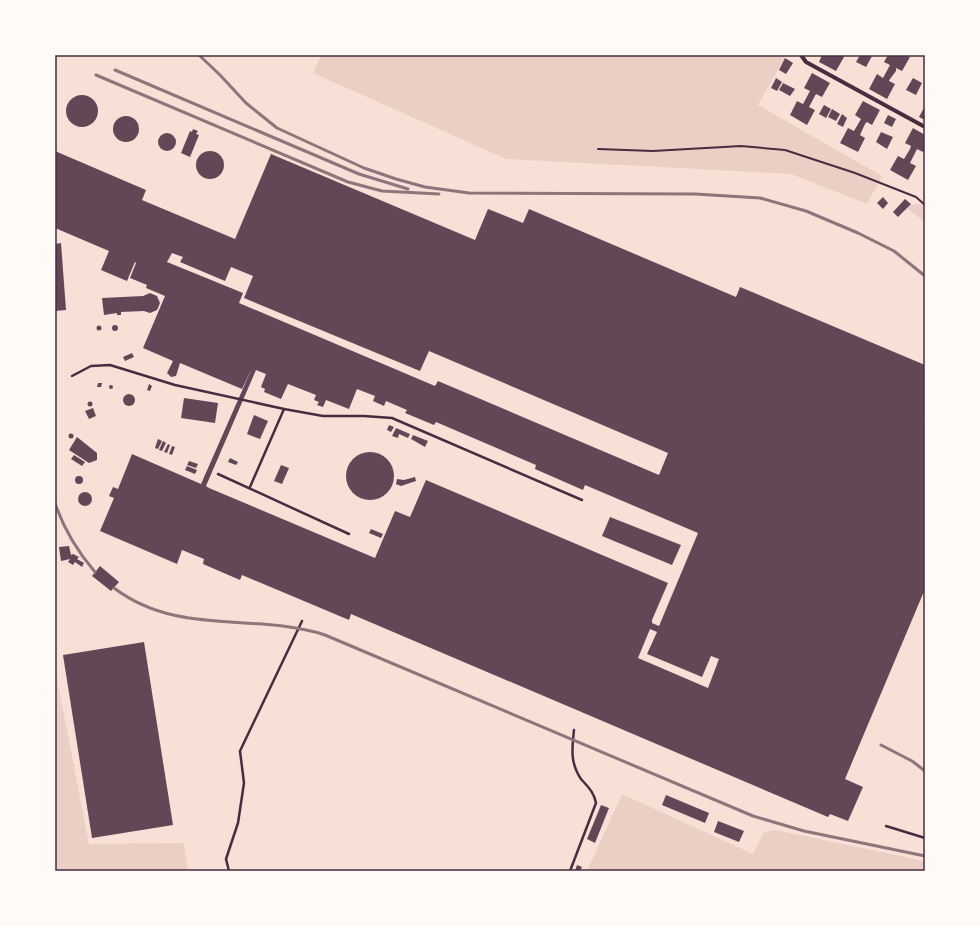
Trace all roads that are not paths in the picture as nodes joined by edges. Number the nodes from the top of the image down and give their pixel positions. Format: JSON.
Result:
{"nodes":[{"id":1,"x":801,"y":55,"type":"edge"},
{"id":2,"x":925,"y":127,"type":"edge"},
{"id":3,"x":72,"y":376,"type":"dead end"},
{"id":4,"x":284,"y":409,"type":"junction"},
{"id":5,"x":218,"y":474,"type":"dead end"},
{"id":6,"x":250,"y":487,"type":"junction"},
{"id":7,"x":582,"y":500,"type":"dead end"},
{"id":8,"x":349,"y":534,"type":"dead end"},
{"id":9,"x":302,"y":621,"type":"dead end"},
{"id":10,"x":574,"y":730,"type":"dead end"},
{"id":11,"x":886,"y":826,"type":"dead end"},
{"id":12,"x":925,"y":838,"type":"edge"},
{"id":13,"x":229,"y":871,"type":"edge"},
{"id":14,"x":570,"y":871,"type":"edge"}],
"edges":[{"from":1,"to":2,"type":"street"},
{"from":3,"to":4,"type":"lane"},
{"from":4,"to":6,"type":"lane"},
{"from":4,"to":7,"type":"lane"},
{"from":5,"to":6,"type":"lane"},
{"from":6,"to":8,"type":"lane"},
{"from":9,"to":13,"type":"lane"},
{"from":10,"to":14,"type":"lane"},
{"from":11,"to":12,"type":"lane"}]}
